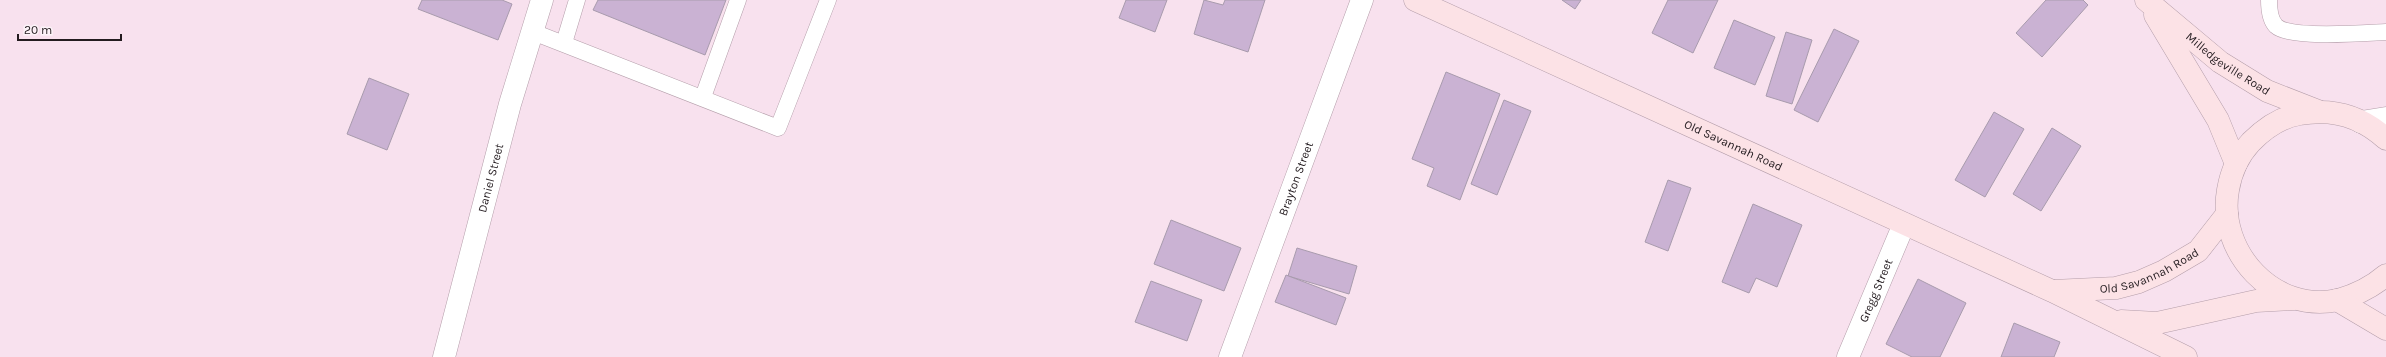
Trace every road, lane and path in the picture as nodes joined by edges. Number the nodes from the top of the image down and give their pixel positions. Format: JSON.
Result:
{"nodes":[{"id":1,"x":542,"y":0,"type":"edge"},
{"id":2,"x":577,"y":0,"type":"edge"},
{"id":3,"x":738,"y":0,"type":"edge"},
{"id":4,"x":828,"y":0,"type":"edge"},
{"id":5,"x":1362,"y":0,"type":"edge"},
{"id":6,"x":1415,"y":0,"type":"edge"},
{"id":7,"x":2147,"y":0,"type":"edge"},
{"id":8,"x":2269,"y":0,"type":"edge"},
{"id":9,"x":533,"y":32,"type":"junction"},
{"id":10,"x":2386,"y":32,"type":"edge"},
{"id":11,"x":564,"y":43,"type":"junction"},
{"id":12,"x":703,"y":97,"type":"junction"},
{"id":13,"x":2318,"y":111,"type":"junction"},
{"id":14,"x":2386,"y":118,"type":"edge"},
{"id":15,"x":2361,"y":122,"type":"junction"},
{"id":16,"x":2386,"y":139,"type":"edge"},
{"id":17,"x":2236,"y":164,"type":"junction"},
{"id":18,"x":2227,"y":214,"type":"junction"},
{"id":19,"x":1904,"y":224,"type":"junction"},
{"id":20,"x":2386,"y":275,"type":"edge"},
{"id":21,"x":2052,"y":291,"type":"junction"},
{"id":22,"x":2301,"y":298,"type":"junction"},
{"id":23,"x":2337,"y":300,"type":"junction"},
{"id":24,"x":2112,"y":320,"type":"junction"},
{"id":25,"x":2386,"y":329,"type":"edge"},
{"id":26,"x":444,"y":357,"type":"edge"},
{"id":27,"x":1230,"y":357,"type":"edge"},
{"id":28,"x":1848,"y":357,"type":"edge"},
{"id":29,"x":2186,"y":357,"type":"edge"}],
"edges":[{"from":1,"to":9,"type":"street","name":"Daniel Street"},
{"from":2,"to":11,"type":"lane"},
{"from":3,"to":12,"type":"lane"},
{"from":4,"to":12,"type":"lane"},
{"from":5,"to":27,"type":"street","name":"Brayton Street"},
{"from":6,"to":19,"type":"street","name":"Old Savannah Road"},
{"from":7,"to":13,"type":"street","name":"Milledgeville Road"},
{"from":7,"to":17,"type":"street","name":"Milledgeville Road"},
{"from":8,"to":10,"type":"lane"},
{"from":9,"to":11,"type":"lane"},
{"from":9,"to":26,"type":"street","name":"Daniel Street"},
{"from":11,"to":12,"type":"lane"},
{"from":13,"to":15,"type":"street"},
{"from":13,"to":17,"type":"street"},
{"from":14,"to":15,"type":"street"},
{"from":15,"to":16,"type":"street"},
{"from":17,"to":18,"type":"street"},
{"from":18,"to":21,"type":"street","name":"Old Savannah Road"},
{"from":18,"to":22,"type":"street"},
{"from":19,"to":21,"type":"street","name":"Old Savannah Road"},
{"from":19,"to":28,"type":"street","name":"Gregg Street"},
{"from":20,"to":23,"type":"street"},
{"from":21,"to":24,"type":"street","name":"Old Savannah Road"},
{"from":22,"to":23,"type":"street"},
{"from":22,"to":24,"type":"street","name":"Old Savannah Road"},
{"from":23,"to":25,"type":"street"},
{"from":24,"to":29,"type":"street","name":"Old Savannah Road"}]}
